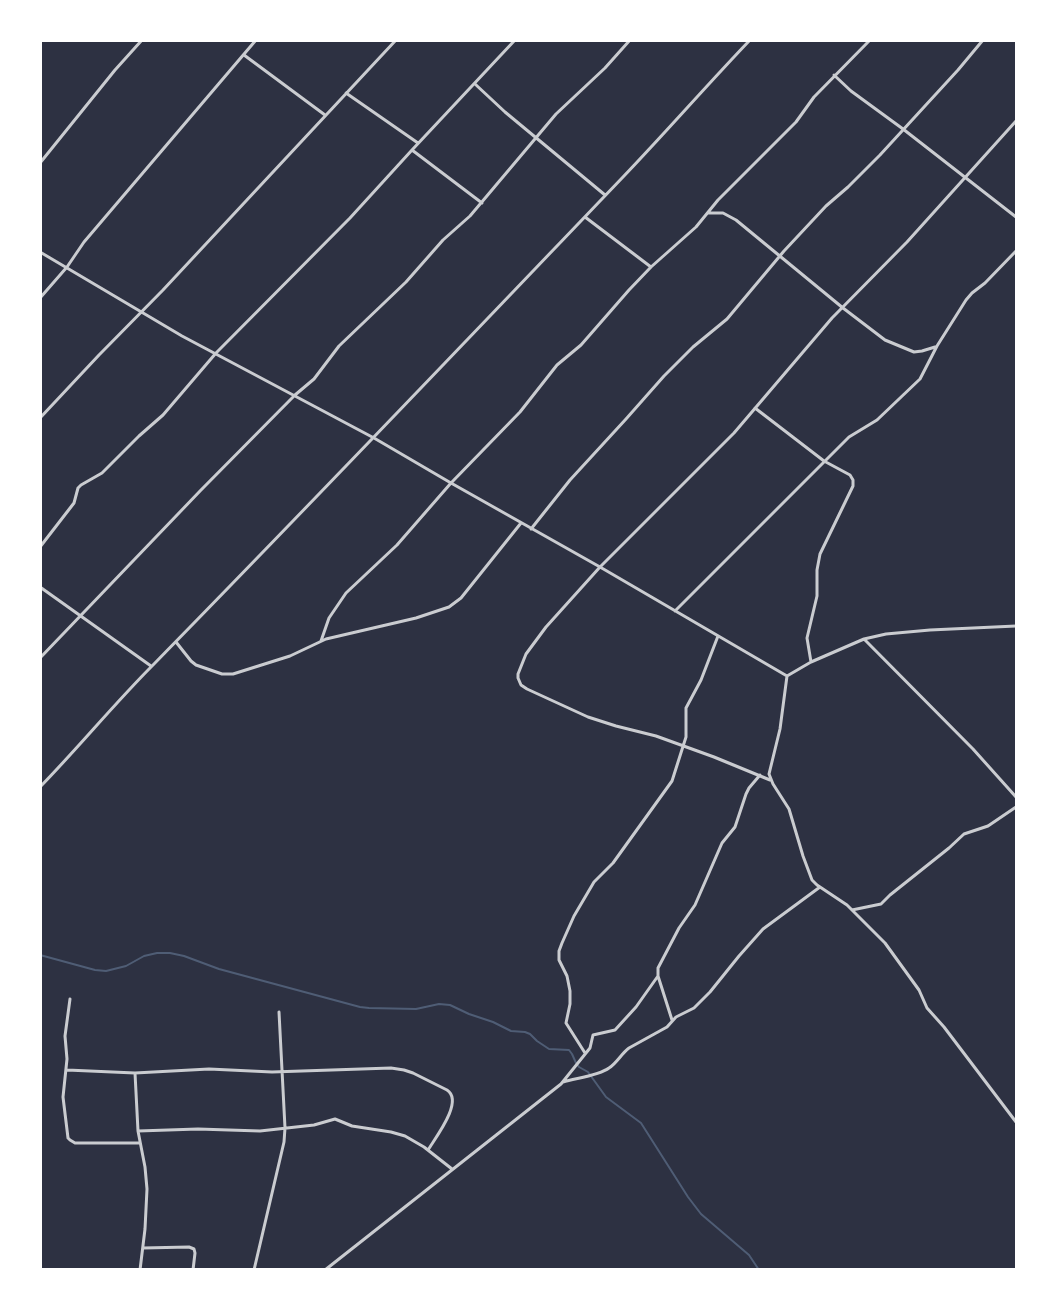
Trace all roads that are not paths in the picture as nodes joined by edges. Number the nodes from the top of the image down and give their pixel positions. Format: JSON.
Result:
{"nodes":[{"id":1,"x":142,"y":40,"type":"edge"},
{"id":2,"x":256,"y":40,"type":"edge"},
{"id":3,"x":396,"y":40,"type":"edge"},
{"id":4,"x":515,"y":40,"type":"edge"},
{"id":5,"x":630,"y":40,"type":"edge"},
{"id":6,"x":750,"y":40,"type":"edge"},
{"id":7,"x":870,"y":40,"type":"edge"},
{"id":8,"x":983,"y":40,"type":"edge"},
{"id":9,"x":244,"y":55,"type":"junction"},
{"id":10,"x":834,"y":75,"type":"junction"},
{"id":11,"x":475,"y":84,"type":"junction"},
{"id":12,"x":346,"y":93,"type":"junction"},
{"id":13,"x":325,"y":115,"type":"junction"},
{"id":14,"x":1017,"y":120,"type":"edge"},
{"id":15,"x":903,"y":129,"type":"junction"},
{"id":16,"x":537,"y":137,"type":"junction"},
{"id":17,"x":418,"y":143,"type":"junction"},
{"id":18,"x":412,"y":150,"type":"junction"},
{"id":19,"x":40,"y":163,"type":"edge"},
{"id":20,"x":964,"y":177,"type":"junction"},
{"id":21,"x":605,"y":195,"type":"junction"},
{"id":22,"x":482,"y":203,"type":"junction"},
{"id":23,"x":708,"y":213,"type":"junction"},
{"id":24,"x":585,"y":217,"type":"junction"},
{"id":25,"x":1017,"y":217,"type":"edge"},
{"id":26,"x":1017,"y":251,"type":"edge"},
{"id":27,"x":40,"y":252,"type":"edge"},
{"id":28,"x":780,"y":256,"type":"junction"},
{"id":29,"x":67,"y":267,"type":"junction"},
{"id":30,"x":651,"y":267,"type":"junction"},
{"id":31,"x":40,"y":298,"type":"edge"},
{"id":32,"x":843,"y":308,"type":"junction"},
{"id":33,"x":142,"y":312,"type":"junction"},
{"id":34,"x":937,"y":346,"type":"junction"},
{"id":35,"x":216,"y":353,"type":"junction"},
{"id":36,"x":294,"y":395,"type":"junction"},
{"id":37,"x":755,"y":408,"type":"junction"},
{"id":38,"x":40,"y":418,"type":"edge"},
{"id":39,"x":374,"y":438,"type":"junction"},
{"id":40,"x":824,"y":462,"type":"junction"},
{"id":41,"x":451,"y":483,"type":"junction"},
{"id":42,"x":521,"y":523,"type":"junction"},
{"id":43,"x":531,"y":529,"type":"junction"},
{"id":44,"x":40,"y":547,"type":"edge"},
{"id":45,"x":600,"y":567,"type":"junction"},
{"id":46,"x":40,"y":587,"type":"edge"},
{"id":47,"x":675,"y":611,"type":"junction"},
{"id":48,"x":81,"y":616,"type":"junction"},
{"id":49,"x":1017,"y":626,"type":"edge"},
{"id":50,"x":718,"y":636,"type":"junction"},
{"id":51,"x":864,"y":639,"type":"junction"},
{"id":52,"x":321,"y":641,"type":"junction"},
{"id":53,"x":176,"y":642,"type":"junction"},
{"id":54,"x":40,"y":658,"type":"edge"},
{"id":55,"x":811,"y":663,"type":"junction"},
{"id":56,"x":151,"y":666,"type":"junction"},
{"id":57,"x":787,"y":676,"type":"junction"},
{"id":58,"x":683,"y":746,"type":"junction"},
{"id":59,"x":760,"y":775,"type":"junction"},
{"id":60,"x":770,"y":780,"type":"junction"},
{"id":61,"x":40,"y":786,"type":"edge"},
{"id":62,"x":1017,"y":797,"type":"edge"},
{"id":63,"x":1017,"y":807,"type":"edge"},
{"id":64,"x":820,"y":887,"type":"junction"},
{"id":65,"x":852,"y":910,"type":"junction"},
{"id":66,"x":658,"y":976,"type":"junction"},
{"id":67,"x":70,"y":999,"type":"dead end"},
{"id":68,"x":279,"y":1012,"type":"dead end"},
{"id":69,"x":673,"y":1021,"type":"junction"},
{"id":70,"x":585,"y":1053,"type":"junction"},
{"id":71,"x":67,"y":1070,"type":"junction"},
{"id":72,"x":135,"y":1072,"type":"junction"},
{"id":73,"x":282,"y":1072,"type":"junction"},
{"id":74,"x":563,"y":1082,"type":"junction"},
{"id":75,"x":1017,"y":1122,"type":"edge"},
{"id":76,"x":285,"y":1128,"type":"junction"},
{"id":77,"x":138,"y":1131,"type":"junction"},
{"id":78,"x":139,"y":1143,"type":"junction"},
{"id":79,"x":428,"y":1150,"type":"junction"},
{"id":80,"x":452,"y":1169,"type":"junction"},
{"id":81,"x":143,"y":1248,"type":"junction"},
{"id":82,"x":140,"y":1269,"type":"edge"},
{"id":83,"x":193,"y":1269,"type":"edge"},
{"id":84,"x":254,"y":1269,"type":"edge"},
{"id":85,"x":325,"y":1269,"type":"edge"}],
"edges":[{"from":1,"to":19,"type":"street"},
{"from":2,"to":9,"type":"street"},
{"from":3,"to":12,"type":"street"},
{"from":4,"to":11,"type":"street"},
{"from":5,"to":16,"type":"street"},
{"from":6,"to":21,"type":"street"},
{"from":7,"to":10,"type":"street"},
{"from":8,"to":15,"type":"street"},
{"from":9,"to":13,"type":"street"},
{"from":9,"to":29,"type":"street"},
{"from":10,"to":15,"type":"street"},
{"from":10,"to":23,"type":"street"},
{"from":11,"to":16,"type":"street"},
{"from":11,"to":17,"type":"street"},
{"from":12,"to":13,"type":"street"},
{"from":12,"to":17,"type":"street"},
{"from":13,"to":33,"type":"street"},
{"from":14,"to":20,"type":"street"},
{"from":15,"to":20,"type":"street"},
{"from":15,"to":28,"type":"street"},
{"from":16,"to":21,"type":"street"},
{"from":16,"to":22,"type":"street"},
{"from":17,"to":18,"type":"street"},
{"from":18,"to":22,"type":"street"},
{"from":18,"to":35,"type":"street"},
{"from":20,"to":25,"type":"street"},
{"from":20,"to":32,"type":"street"},
{"from":21,"to":24,"type":"street"},
{"from":22,"to":36,"type":"street"},
{"from":23,"to":28,"type":"street"},
{"from":23,"to":30,"type":"street"},
{"from":24,"to":30,"type":"street"},
{"from":24,"to":39,"type":"street"},
{"from":26,"to":34,"type":"street"},
{"from":27,"to":29,"type":"street"},
{"from":28,"to":32,"type":"street"},
{"from":28,"to":43,"type":"street"},
{"from":29,"to":31,"type":"street"},
{"from":29,"to":33,"type":"street"},
{"from":30,"to":41,"type":"street"},
{"from":32,"to":34,"type":"street"},
{"from":32,"to":37,"type":"street"},
{"from":33,"to":35,"type":"street"},
{"from":33,"to":38,"type":"street"},
{"from":34,"to":40,"type":"street"},
{"from":35,"to":36,"type":"street"},
{"from":35,"to":44,"type":"street"},
{"from":36,"to":39,"type":"street"},
{"from":36,"to":48,"type":"street"},
{"from":37,"to":40,"type":"street"},
{"from":37,"to":45,"type":"street"},
{"from":39,"to":41,"type":"street"},
{"from":39,"to":53,"type":"street"},
{"from":40,"to":47,"type":"street"},
{"from":40,"to":55,"type":"street"},
{"from":41,"to":42,"type":"street"},
{"from":41,"to":52,"type":"street"},
{"from":42,"to":43,"type":"street"},
{"from":42,"to":52,"type":"street"},
{"from":43,"to":45,"type":"street"},
{"from":45,"to":47,"type":"street"},
{"from":45,"to":58,"type":"street"},
{"from":46,"to":48,"type":"street"},
{"from":47,"to":50,"type":"street"},
{"from":48,"to":54,"type":"street"},
{"from":48,"to":56,"type":"street"},
{"from":49,"to":51,"type":"street"},
{"from":50,"to":57,"type":"street"},
{"from":50,"to":58,"type":"street"},
{"from":51,"to":55,"type":"street"},
{"from":51,"to":62,"type":"street"},
{"from":52,"to":53,"type":"street"},
{"from":53,"to":56,"type":"street"},
{"from":55,"to":57,"type":"street"},
{"from":56,"to":61,"type":"street"},
{"from":57,"to":60,"type":"street"},
{"from":58,"to":59,"type":"street"},
{"from":58,"to":70,"type":"street"},
{"from":59,"to":60,"type":"street"},
{"from":59,"to":66,"type":"street"},
{"from":60,"to":64,"type":"street"},
{"from":63,"to":65,"type":"street"},
{"from":64,"to":65,"type":"street"},
{"from":64,"to":69,"type":"street"},
{"from":65,"to":75,"type":"street"},
{"from":66,"to":69,"type":"street"},
{"from":66,"to":70,"type":"street"},
{"from":67,"to":71,"type":"street"},
{"from":68,"to":73,"type":"street"},
{"from":69,"to":74,"type":"street"},
{"from":70,"to":74,"type":"street"},
{"from":71,"to":72,"type":"street"},
{"from":71,"to":78,"type":"street"},
{"from":72,"to":73,"type":"street"},
{"from":72,"to":77,"type":"street"},
{"from":73,"to":76,"type":"street"},
{"from":73,"to":79,"type":"street"},
{"from":74,"to":80,"type":"street"},
{"from":76,"to":77,"type":"street"},
{"from":76,"to":79,"type":"street"},
{"from":76,"to":84,"type":"street"},
{"from":77,"to":78,"type":"street"},
{"from":78,"to":81,"type":"street"},
{"from":79,"to":80,"type":"street"},
{"from":80,"to":85,"type":"street"},
{"from":81,"to":82,"type":"street"},
{"from":81,"to":83,"type":"street"}]}
